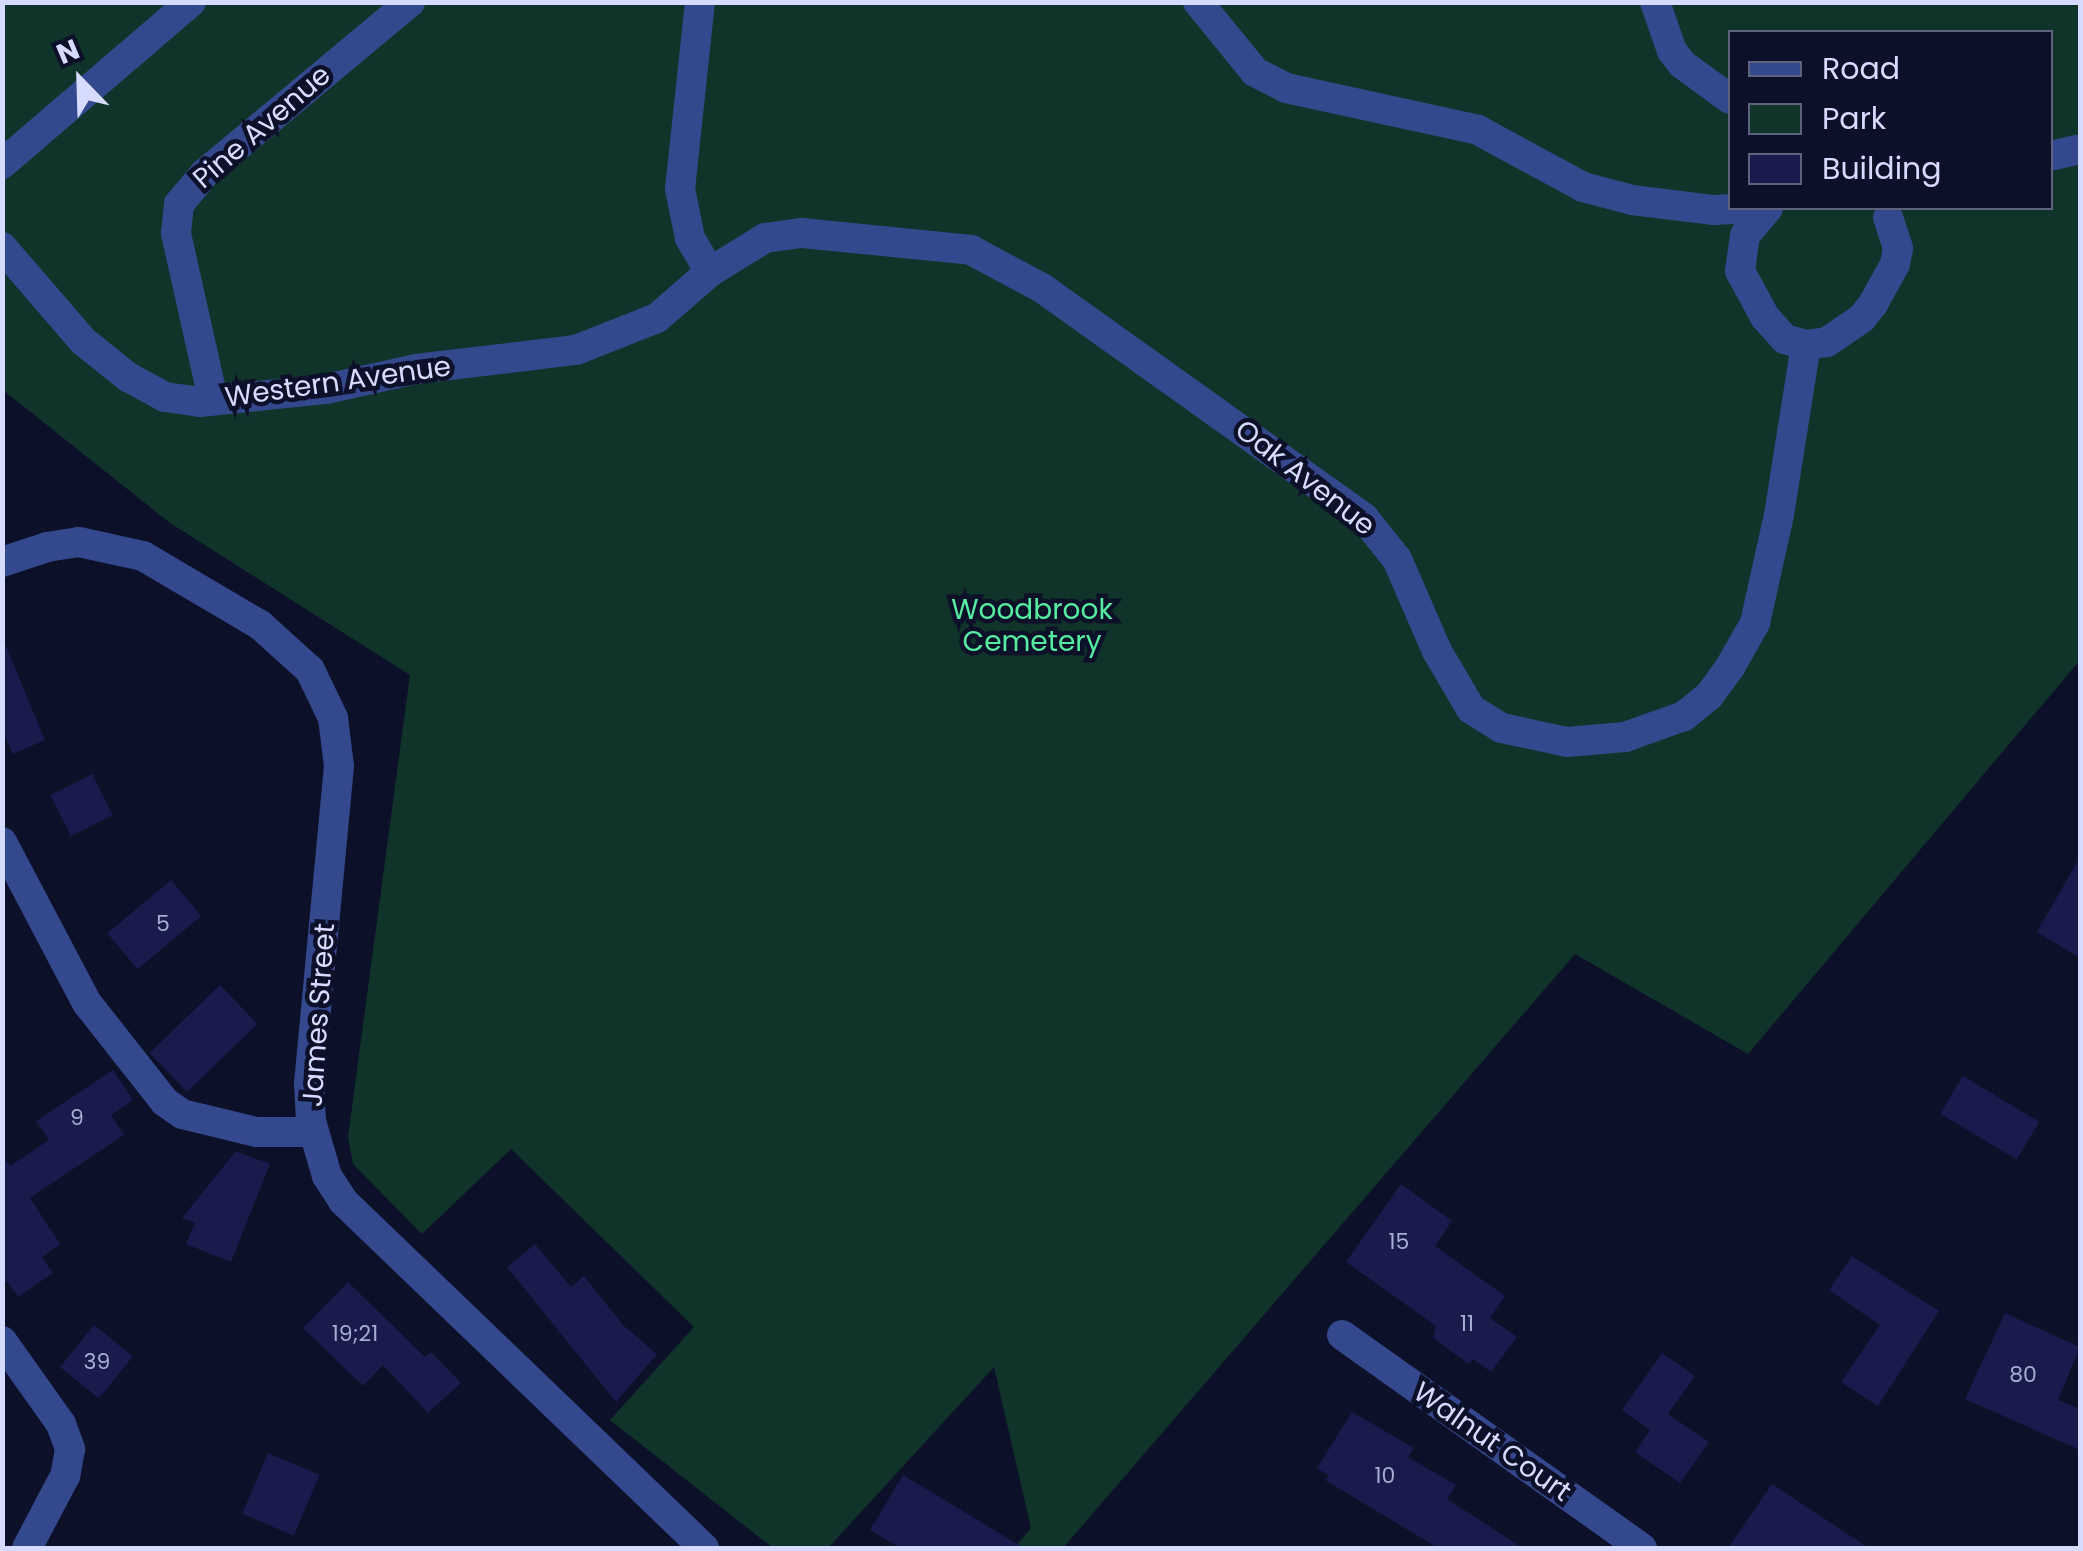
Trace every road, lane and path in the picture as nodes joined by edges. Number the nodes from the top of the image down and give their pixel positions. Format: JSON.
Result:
{"nodes":[{"id":1,"x":191,"y":2,"type":"edge"},
{"id":2,"x":410,"y":2,"type":"edge"},
{"id":3,"x":700,"y":2,"type":"edge"},
{"id":4,"x":1198,"y":2,"type":"edge"},
{"id":5,"x":1655,"y":2,"type":"edge"},
{"id":6,"x":1728,"y":98,"type":"edge"},
{"id":7,"x":2080,"y":149,"type":"edge"},
{"id":8,"x":2053,"y":155,"type":"edge"},
{"id":9,"x":2,"y":164,"type":"edge"},
{"id":10,"x":1728,"y":209,"type":"edge"},
{"id":11,"x":1766,"y":210,"type":"edge"},
{"id":12,"x":1894,"y":211,"type":"edge"},
{"id":13,"x":2,"y":247,"type":"edge"},
{"id":14,"x":710,"y":272,"type":"junction"},
{"id":15,"x":1806,"y":345,"type":"junction"},
{"id":16,"x":213,"y":400,"type":"junction"},
{"id":17,"x":2,"y":562,"type":"edge"},
{"id":18,"x":2,"y":842,"type":"edge"},
{"id":19,"x":313,"y":1132,"type":"junction"},
{"id":20,"x":1342,"y":1335,"type":"dead end"},
{"id":21,"x":2,"y":1341,"type":"edge"},
{"id":22,"x":27,"y":1548,"type":"edge"},
{"id":23,"x":704,"y":1548,"type":"edge"},
{"id":24,"x":1642,"y":1548,"type":"edge"}],
"edges":[{"from":1,"to":9,"type":"street"},
{"from":2,"to":16,"type":"street","name":"Pine Avenue"},
{"from":3,"to":14,"type":"street"},
{"from":4,"to":10,"type":"street"},
{"from":5,"to":6,"type":"street"},
{"from":7,"to":8,"type":"street"},
{"from":11,"to":15,"type":"street"},
{"from":12,"to":15,"type":"street"},
{"from":13,"to":16,"type":"street","name":"Western Avenue"},
{"from":14,"to":15,"type":"street","name":"Oak Avenue"},
{"from":14,"to":16,"type":"street","name":"Western Avenue"},
{"from":17,"to":19,"type":"street","name":"James Street"},
{"from":18,"to":19,"type":"street"},
{"from":19,"to":23,"type":"street","name":"James Street"},
{"from":20,"to":24,"type":"street","name":"Walnut Court"},
{"from":21,"to":22,"type":"street"}]}
